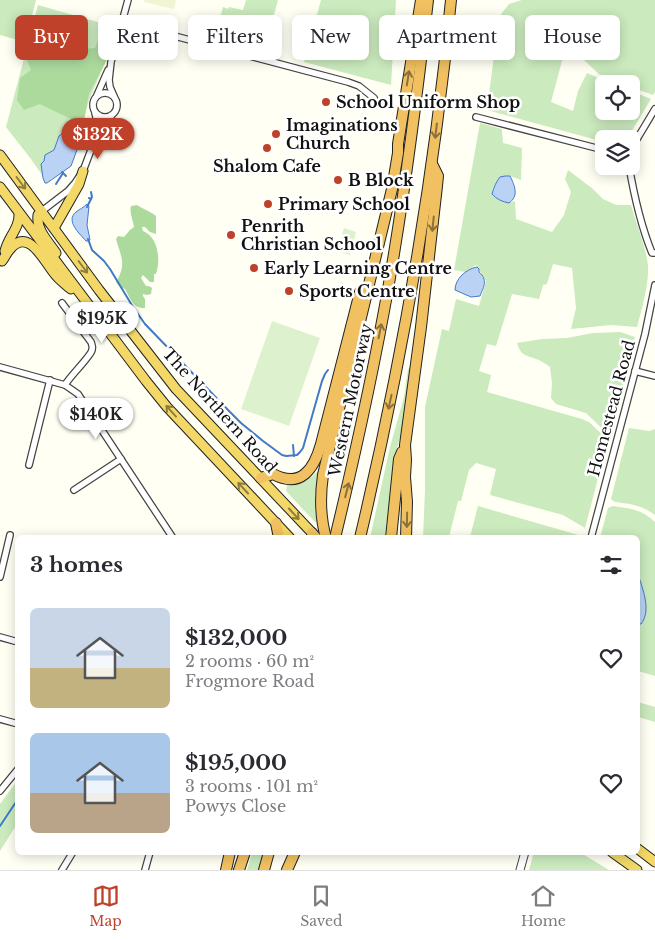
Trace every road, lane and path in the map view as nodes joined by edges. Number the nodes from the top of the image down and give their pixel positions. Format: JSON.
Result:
{"nodes":[{"id":1,"x":128,"y":0,"type":"edge"},
{"id":2,"x":421,"y":0,"type":"edge"},
{"id":3,"x":428,"y":0,"type":"edge"},
{"id":4,"x":451,"y":0,"type":"edge"},
{"id":5,"x":124,"y":15,"type":"edge"},
{"id":6,"x":178,"y":37,"type":"edge"},
{"id":7,"x":111,"y":62,"type":"joint"},
{"id":8,"x":97,"y":95,"type":"junction"},
{"id":9,"x":114,"y":96,"type":"junction"},
{"id":10,"x":374,"y":98,"type":"dead end"},
{"id":11,"x":655,"y":109,"type":"edge"},
{"id":12,"x":95,"y":112,"type":"junction"},
{"id":13,"x":111,"y":116,"type":"junction"},
{"id":14,"x":476,"y":117,"type":"dead end"},
{"id":15,"x":640,"y":134,"type":"edge"},
{"id":16,"x":94,"y":142,"type":"junction"},
{"id":17,"x":398,"y":144,"type":"junction"},
{"id":18,"x":595,"y":148,"type":"edge"},
{"id":19,"x":0,"y":154,"type":"edge"},
{"id":20,"x":432,"y":164,"type":"junction"},
{"id":21,"x":83,"y":171,"type":"junction"},
{"id":22,"x":630,"y":175,"type":"edge"},
{"id":23,"x":3,"y":191,"type":"edge"},
{"id":24,"x":42,"y":211,"type":"junction"},
{"id":25,"x":19,"y":213,"type":"junction"},
{"id":26,"x":54,"y":228,"type":"junction"},
{"id":27,"x":655,"y":253,"type":"edge"},
{"id":28,"x":1,"y":264,"type":"edge"},
{"id":29,"x":655,"y":285,"type":"edge"},
{"id":30,"x":86,"y":302,"type":"junction"},
{"id":31,"x":62,"y":303,"type":"dead end"},
{"id":32,"x":0,"y":367,"type":"edge"},
{"id":33,"x":635,"y":371,"type":"junction"},
{"id":34,"x":655,"y":376,"type":"edge"},
{"id":35,"x":50,"y":380,"type":"junction"},
{"id":36,"x":65,"y":384,"type":"junction"},
{"id":37,"x":405,"y":445,"type":"junction"},
{"id":38,"x":121,"y":459,"type":"junction"},
{"id":39,"x":29,"y":465,"type":"dead end"},
{"id":40,"x":261,"y":478,"type":"junction"},
{"id":41,"x":74,"y":490,"type":"dead end"},
{"id":42,"x":276,"y":523,"type":"junction"},
{"id":43,"x":10,"y":535,"type":"dead end"},
{"id":44,"x":170,"y":535,"type":"edge"},
{"id":45,"x":278,"y":535,"type":"edge"},
{"id":46,"x":287,"y":535,"type":"edge"},
{"id":47,"x":317,"y":535,"type":"edge"},
{"id":48,"x":318,"y":535,"type":"edge"},
{"id":49,"x":336,"y":535,"type":"edge"},
{"id":50,"x":361,"y":535,"type":"edge"},
{"id":51,"x":391,"y":535,"type":"edge"},
{"id":52,"x":406,"y":535,"type":"edge"},
{"id":53,"x":592,"y":535,"type":"edge"},
{"id":54,"x":0,"y":577,"type":"edge"},
{"id":55,"x":0,"y":637,"type":"edge"},
{"id":56,"x":15,"y":641,"type":"edge"},
{"id":57,"x":0,"y":719,"type":"edge"},
{"id":58,"x":15,"y":723,"type":"edge"},
{"id":59,"x":15,"y":772,"type":"edge"},
{"id":60,"x":0,"y":790,"type":"edge"},
{"id":61,"x":640,"y":851,"type":"edge"},
{"id":62,"x":71,"y":855,"type":"edge"},
{"id":63,"x":149,"y":855,"type":"edge"},
{"id":64,"x":229,"y":855,"type":"edge"},
{"id":65,"x":244,"y":855,"type":"edge"},
{"id":66,"x":268,"y":855,"type":"edge"},
{"id":67,"x":293,"y":855,"type":"edge"},
{"id":68,"x":524,"y":855,"type":"edge"},
{"id":69,"x":616,"y":855,"type":"edge"},
{"id":70,"x":655,"y":862,"type":"edge"},
{"id":71,"x":62,"y":870,"type":"edge"},
{"id":72,"x":145,"y":870,"type":"edge"},
{"id":73,"x":226,"y":870,"type":"edge"},
{"id":74,"x":239,"y":870,"type":"edge"},
{"id":75,"x":264,"y":870,"type":"edge"},
{"id":76,"x":287,"y":870,"type":"edge"},
{"id":77,"x":520,"y":870,"type":"edge"},
{"id":78,"x":637,"y":870,"type":"edge"}],
"edges":[{"from":1,"to":5,"type":"street"},
{"from":17,"to":2,"type":"highway","one_way":true},
{"from":49,"to":3,"type":"highway","name":"Western Motorway","one_way":true},
{"from":4,"to":20,"type":"highway","one_way":true},
{"from":6,"to":10,"type":"street"},
{"from":7,"to":8,"type":"street"},
{"from":7,"to":9,"type":"street"},
{"from":8,"to":9,"type":"street"},
{"from":8,"to":12,"type":"street"},
{"from":9,"to":13,"type":"street"},
{"from":11,"to":15,"type":"street"},
{"from":12,"to":13,"type":"street"},
{"from":12,"to":16,"type":"street"},
{"from":13,"to":16,"type":"street"},
{"from":14,"to":18,"type":"street"},
{"from":16,"to":21,"type":"street"},
{"from":17,"to":40,"type":"highway"},
{"from":17,"to":48,"type":"highway"},
{"from":19,"to":24,"type":"highway","name":"The Northern Road","one_way":true},
{"from":20,"to":37,"type":"highway","one_way":true},
{"from":20,"to":50,"type":"highway","one_way":true},
{"from":21,"to":24,"type":"street"},
{"from":21,"to":26,"type":"highway"},
{"from":22,"to":27,"type":"street"},
{"from":23,"to":24,"type":"highway"},
{"from":23,"to":25,"type":"highway"},
{"from":24,"to":26,"type":"highway","name":"The Northern Road"},
{"from":24,"to":30,"type":"highway"},
{"from":25,"to":28,"type":"highway"},
{"from":25,"to":30,"type":"highway"},
{"from":26,"to":40,"type":"highway","name":"The Northern Road","one_way":true},
{"from":28,"to":30,"type":"highway"},
{"from":29,"to":33,"type":"street","name":"Homestead Road"},
{"from":42,"to":30,"type":"highway","one_way":true},
{"from":31,"to":36,"type":"street"},
{"from":32,"to":35,"type":"street"},
{"from":33,"to":34,"type":"street"},
{"from":33,"to":53,"type":"street","name":"Homestead Road"},
{"from":35,"to":36,"type":"street"},
{"from":35,"to":39,"type":"street"},
{"from":36,"to":38,"type":"street"},
{"from":37,"to":51,"type":"highway"},
{"from":37,"to":52,"type":"highway","one_way":true},
{"from":38,"to":41,"type":"street"},
{"from":38,"to":44,"type":"street"},
{"from":40,"to":47,"type":"highway","name":"The Northern Road","one_way":true},
{"from":42,"to":45,"type":"highway"},
{"from":42,"to":46,"type":"highway"},
{"from":43,"to":54,"type":"street"},
{"from":55,"to":56,"type":"street"},
{"from":57,"to":58,"type":"street"},
{"from":59,"to":60,"type":"street"},
{"from":61,"to":70,"type":"highway"},
{"from":62,"to":71,"type":"street"},
{"from":63,"to":72,"type":"street"},
{"from":64,"to":73,"type":"highway"},
{"from":65,"to":74,"type":"highway"},
{"from":66,"to":75,"type":"highway"},
{"from":67,"to":76,"type":"highway"},
{"from":68,"to":77,"type":"street"},
{"from":69,"to":78,"type":"highway"}]}
